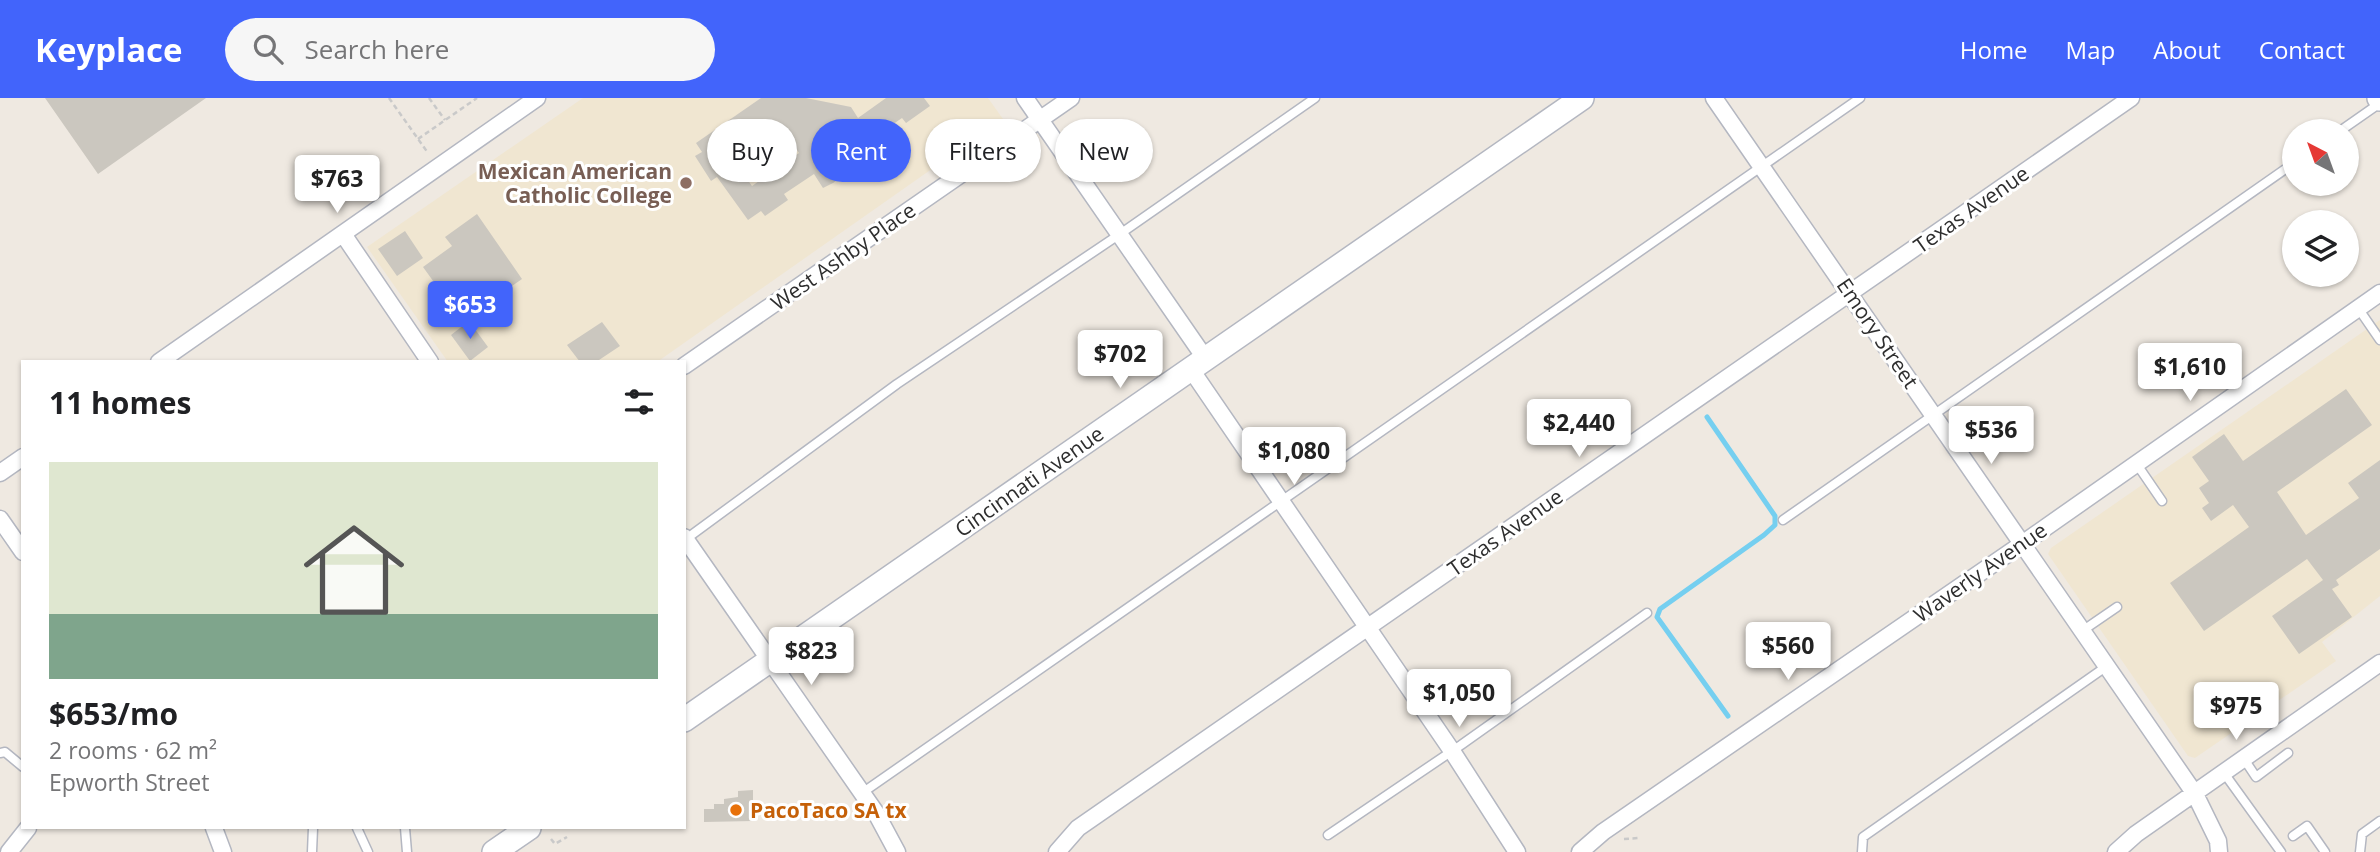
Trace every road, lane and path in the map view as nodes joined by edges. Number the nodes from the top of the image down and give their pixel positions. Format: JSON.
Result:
{"nodes":[{"id":1,"x":389,"y":98,"type":"edge"},
{"id":2,"x":429,"y":98,"type":"edge"},
{"id":3,"x":477,"y":98,"type":"edge"},
{"id":4,"x":537,"y":98,"type":"edge"},
{"id":5,"x":1026,"y":98,"type":"edge"},
{"id":6,"x":1071,"y":98,"type":"edge"},
{"id":7,"x":1315,"y":98,"type":"edge"},
{"id":8,"x":1582,"y":98,"type":"edge"},
{"id":9,"x":1714,"y":98,"type":"edge"},
{"id":10,"x":1860,"y":98,"type":"edge"},
{"id":11,"x":2131,"y":98,"type":"edge"},
{"id":12,"x":471,"y":99,"type":"edge"},
{"id":13,"x":2380,"y":100,"type":"edge"},
{"id":14,"x":1040,"y":119,"type":"joint"},
{"id":15,"x":2355,"y":119,"type":"edge"},
{"id":16,"x":445,"y":120,"type":"junction"},
{"id":17,"x":1041,"y":120,"type":"edge"},
{"id":18,"x":418,"y":139,"type":"junction"},
{"id":19,"x":1762,"y":166,"type":"junction"},
{"id":20,"x":437,"y":168,"type":"junction"},
{"id":21,"x":2282,"y":171,"type":"edge"},
{"id":22,"x":949,"y":182,"type":"edge"},
{"id":23,"x":343,"y":234,"type":"junction"},
{"id":24,"x":1120,"y":234,"type":"junction"},
{"id":25,"x":1851,"y":293,"type":"junction"},
{"id":26,"x":2380,"y":293,"type":"edge"},
{"id":27,"x":2358,"y":308,"type":"junction"},
{"id":28,"x":2380,"y":340,"type":"edge"},
{"id":29,"x":162,"y":360,"type":"edge"},
{"id":30,"x":429,"y":360,"type":"edge"},
{"id":31,"x":1198,"y":363,"type":"junction"},
{"id":32,"x":686,"y":365,"type":"edge"},
{"id":33,"x":1935,"y":416,"type":"junction"},
{"id":34,"x":21,"y":458,"type":"edge"},
{"id":35,"x":2136,"y":463,"type":"junction"},
{"id":36,"x":0,"y":473,"type":"edge"},
{"id":37,"x":2162,"y":501,"type":"dead end"},
{"id":38,"x":1282,"y":502,"type":"junction"},
{"id":39,"x":0,"y":519,"type":"edge"},
{"id":40,"x":1783,"y":520,"type":"dead end"},
{"id":41,"x":686,"y":537,"type":"edge"},
{"id":42,"x":686,"y":539,"type":"edge"},
{"id":43,"x":2022,"y":544,"type":"junction"},
{"id":44,"x":21,"y":549,"type":"edge"},
{"id":45,"x":2118,"y":607,"type":"dead end"},
{"id":46,"x":1647,"y":613,"type":"dead end"},
{"id":47,"x":1366,"y":628,"type":"junction"},
{"id":48,"x":2082,"y":631,"type":"junction"},
{"id":49,"x":770,"y":661,"type":"junction"},
{"id":50,"x":2380,"y":663,"type":"edge"},
{"id":51,"x":2107,"y":666,"type":"junction"},
{"id":52,"x":686,"y":719,"type":"edge"},
{"id":53,"x":1452,"y":751,"type":"junction"},
{"id":54,"x":0,"y":753,"type":"edge"},
{"id":55,"x":2288,"y":753,"type":"dead end"},
{"id":56,"x":2244,"y":759,"type":"junction"},
{"id":57,"x":21,"y":765,"type":"edge"},
{"id":58,"x":2224,"y":773,"type":"junction"},
{"id":59,"x":862,"y":793,"type":"junction"},
{"id":60,"x":2195,"y":794,"type":"junction"},
{"id":61,"x":2380,"y":821,"type":"edge"},
{"id":62,"x":27,"y":829,"type":"edge"},
{"id":63,"x":214,"y":829,"type":"edge"},
{"id":64,"x":313,"y":829,"type":"edge"},
{"id":65,"x":357,"y":829,"type":"edge"},
{"id":66,"x":405,"y":829,"type":"edge"},
{"id":67,"x":1328,"y":835,"type":"dead end"},
{"id":68,"x":2293,"y":836,"type":"dead end"},
{"id":69,"x":567,"y":837,"type":"dead end"},
{"id":70,"x":551,"y":839,"type":"dead end"},
{"id":71,"x":9,"y":852,"type":"edge"},
{"id":72,"x":223,"y":852,"type":"edge"},
{"id":73,"x":312,"y":852,"type":"edge"},
{"id":74,"x":368,"y":852,"type":"edge"},
{"id":75,"x":407,"y":852,"type":"edge"},
{"id":76,"x":897,"y":852,"type":"edge"},
{"id":77,"x":1057,"y":852,"type":"edge"},
{"id":78,"x":1517,"y":852,"type":"edge"},
{"id":79,"x":1580,"y":852,"type":"edge"},
{"id":80,"x":1862,"y":852,"type":"edge"},
{"id":81,"x":2116,"y":852,"type":"edge"},
{"id":82,"x":2219,"y":852,"type":"edge"},
{"id":83,"x":2281,"y":852,"type":"edge"},
{"id":84,"x":2325,"y":852,"type":"edge"},
{"id":85,"x":2360,"y":852,"type":"edge"}],
"edges":[{"from":1,"to":18,"type":"path"},
{"from":2,"to":16,"type":"path"},
{"from":3,"to":12,"type":"path"},
{"from":4,"to":20,"type":"street"},
{"from":5,"to":14,"type":"street"},
{"from":6,"to":14,"type":"street","name":"West Ashby Place"},
{"from":7,"to":24,"type":"lane"},
{"from":8,"to":31,"type":"street","name":"Cincinnati Avenue"},
{"from":9,"to":19,"type":"street","name":"Emory Street"},
{"from":10,"to":19,"type":"lane"},
{"from":11,"to":25,"type":"street","name":"Texas Avenue"},
{"from":12,"to":16,"type":"path"},
{"from":13,"to":15,"type":"lane"},
{"from":16,"to":18,"type":"path"},
{"from":17,"to":24,"type":"street"},
{"from":18,"to":20,"type":"path"},
{"from":19,"to":25,"type":"street","name":"Emory Street"},
{"from":19,"to":38,"type":"lane"},
{"from":20,"to":23,"type":"street"},
{"from":21,"to":33,"type":"lane"},
{"from":22,"to":32,"type":"street","name":"West Ashby Place"},
{"from":23,"to":29,"type":"street"},
{"from":23,"to":30,"type":"street"},
{"from":24,"to":31,"type":"street"},
{"from":24,"to":41,"type":"lane"},
{"from":25,"to":33,"type":"street","name":"Emory Street"},
{"from":25,"to":47,"type":"street","name":"Texas Avenue"},
{"from":26,"to":27,"type":"street","name":"Waverly Avenue"},
{"from":27,"to":28,"type":"lane"},
{"from":27,"to":35,"type":"street","name":"Waverly Avenue"},
{"from":31,"to":38,"type":"street"},
{"from":31,"to":49,"type":"street","name":"Cincinnati Avenue"},
{"from":33,"to":40,"type":"lane"},
{"from":33,"to":43,"type":"street","name":"Emory Street"},
{"from":34,"to":36,"type":"street"},
{"from":35,"to":37,"type":"lane"},
{"from":35,"to":43,"type":"street","name":"Waverly Avenue"},
{"from":38,"to":47,"type":"street"},
{"from":38,"to":59,"type":"lane"},
{"from":39,"to":44,"type":"street"},
{"from":42,"to":49,"type":"street"},
{"from":43,"to":48,"type":"street","name":"Emory Street"},
{"from":43,"to":79,"type":"street","name":"Waverly Avenue"},
{"from":45,"to":48,"type":"lane"},
{"from":46,"to":53,"type":"lane"},
{"from":47,"to":53,"type":"street"},
{"from":47,"to":77,"type":"street","name":"Texas Avenue"},
{"from":48,"to":51,"type":"street","name":"Emory Street"},
{"from":49,"to":52,"type":"street","name":"Cincinnati Avenue"},
{"from":49,"to":59,"type":"street"},
{"from":50,"to":56,"type":"street"},
{"from":51,"to":60,"type":"street","name":"Emory Street"},
{"from":51,"to":80,"type":"lane"},
{"from":53,"to":67,"type":"lane"},
{"from":53,"to":78,"type":"street"},
{"from":54,"to":57,"type":"lane"},
{"from":55,"to":56,"type":"lane"},
{"from":56,"to":58,"type":"street"},
{"from":58,"to":60,"type":"street"},
{"from":58,"to":83,"type":"lane"},
{"from":59,"to":76,"type":"street"},
{"from":60,"to":81,"type":"street"},
{"from":60,"to":82,"type":"street","name":"Emory Street"},
{"from":61,"to":85,"type":"lane"},
{"from":62,"to":71,"type":"street"},
{"from":63,"to":72,"type":"street"},
{"from":64,"to":73,"type":"lane"},
{"from":65,"to":74,"type":"lane"},
{"from":66,"to":75,"type":"lane"},
{"from":68,"to":84,"type":"lane"},
{"from":69,"to":70,"type":"path"}]}
